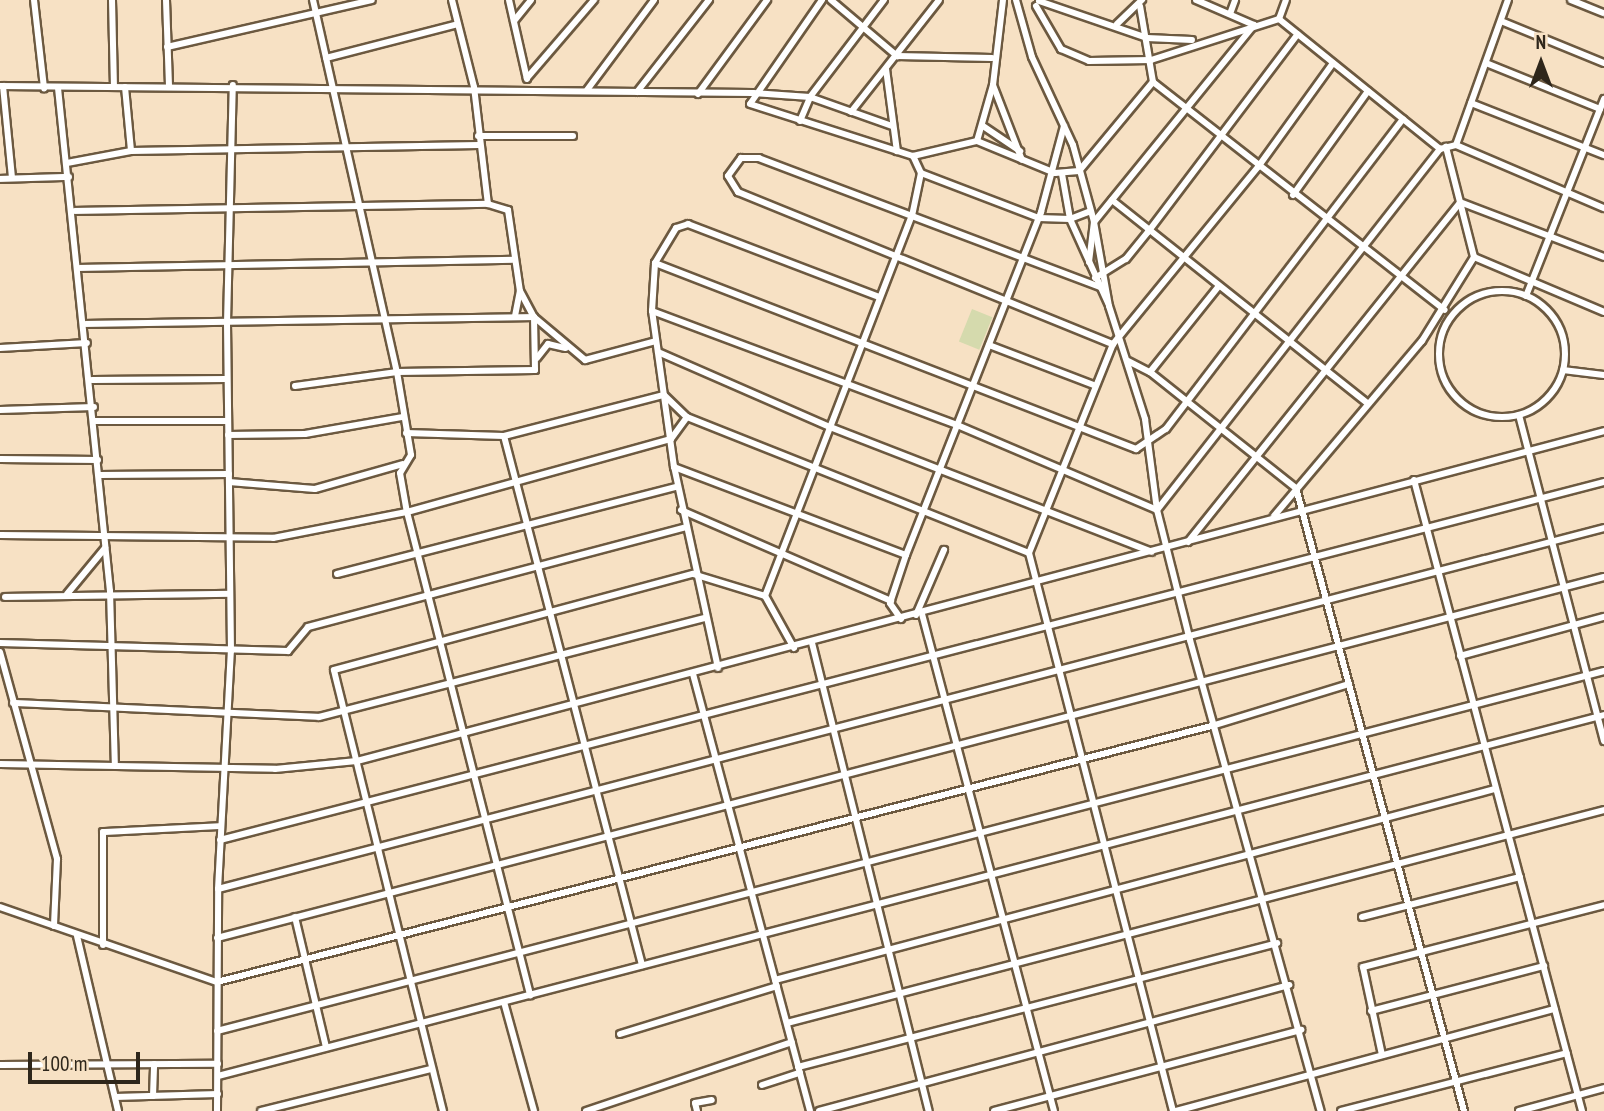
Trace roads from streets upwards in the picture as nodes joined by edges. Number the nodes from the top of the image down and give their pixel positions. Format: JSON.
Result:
{"nodes":[{"id":1,"x":34,"y":0,"type":"edge"},
{"id":2,"x":113,"y":0,"type":"edge"},
{"id":3,"x":175,"y":0,"type":"edge"},
{"id":4,"x":313,"y":0,"type":"edge"},
{"id":5,"x":372,"y":0,"type":"edge"},
{"id":6,"x":452,"y":0,"type":"edge"},
{"id":7,"x":509,"y":0,"type":"edge"},
{"id":8,"x":531,"y":0,"type":"edge"},
{"id":9,"x":593,"y":0,"type":"edge"},
{"id":10,"x":654,"y":0,"type":"edge"},
{"id":11,"x":709,"y":0,"type":"edge"},
{"id":12,"x":767,"y":0,"type":"edge"},
{"id":13,"x":822,"y":0,"type":"edge"},
{"id":14,"x":831,"y":0,"type":"edge"},
{"id":15,"x":884,"y":0,"type":"edge"},
{"id":16,"x":939,"y":0,"type":"edge"},
{"id":17,"x":1003,"y":0,"type":"edge"},
{"id":18,"x":1016,"y":0,"type":"edge"},
{"id":19,"x":1196,"y":0,"type":"edge"},
{"id":20,"x":1235,"y":0,"type":"edge"},
{"id":21,"x":1286,"y":0,"type":"edge"},
{"id":22,"x":1508,"y":0,"type":"edge"},
{"id":23,"x":1571,"y":0,"type":"edge"},
{"id":24,"x":166,"y":1,"type":"edge"},
{"id":25,"x":1038,"y":3,"type":"edge"},
{"id":26,"x":1141,"y":3,"type":"edge"},
{"id":27,"x":1022,"y":10,"type":"junction"},
{"id":28,"x":1604,"y":13,"type":"edge"},
{"id":29,"x":1230,"y":14,"type":"junction"},
{"id":30,"x":316,"y":15,"type":"junction"},
{"id":31,"x":1279,"y":19,"type":"junction"},
{"id":32,"x":514,"y":21,"type":"junction"},
{"id":33,"x":1500,"y":21,"type":"junction"},
{"id":34,"x":458,"y":24,"type":"junction"},
{"id":35,"x":1117,"y":24,"type":"junction"},
{"id":36,"x":1254,"y":25,"type":"junction"},
{"id":37,"x":863,"y":26,"type":"junction"},
{"id":38,"x":1298,"y":34,"type":"junction"},
{"id":39,"x":1146,"y":38,"type":"junction"},
{"id":40,"x":1201,"y":39,"type":"junction"},
{"id":41,"x":167,"y":47,"type":"junction"},
{"id":42,"x":897,"y":55,"type":"junction"},
{"id":43,"x":326,"y":58,"type":"junction"},
{"id":44,"x":992,"y":58,"type":"junction"},
{"id":45,"x":1151,"y":60,"type":"junction"},
{"id":46,"x":1486,"y":62,"type":"junction"},
{"id":47,"x":1333,"y":63,"type":"junction"},
{"id":48,"x":1604,"y":63,"type":"edge"},
{"id":49,"x":886,"y":68,"type":"junction"},
{"id":50,"x":527,"y":78,"type":"junction"},
{"id":51,"x":1153,"y":82,"type":"junction"},
{"id":52,"x":233,"y":85,"type":"junction"},
{"id":53,"x":993,"y":85,"type":"junction"},
{"id":54,"x":1,"y":86,"type":"edge"},
{"id":55,"x":169,"y":86,"type":"junction"},
{"id":56,"x":332,"y":86,"type":"junction"},
{"id":57,"x":114,"y":87,"type":"junction"},
{"id":58,"x":125,"y":87,"type":"junction"},
{"id":59,"x":474,"y":87,"type":"junction"},
{"id":60,"x":44,"y":88,"type":"junction"},
{"id":61,"x":58,"y":88,"type":"junction"},
{"id":62,"x":529,"y":88,"type":"junction"},
{"id":63,"x":587,"y":90,"type":"junction"},
{"id":64,"x":1368,"y":91,"type":"junction"},
{"id":65,"x":637,"y":92,"type":"junction"},
{"id":66,"x":753,"y":93,"type":"junction"},
{"id":67,"x":698,"y":94,"type":"junction"},
{"id":68,"x":810,"y":97,"type":"junction"},
{"id":69,"x":1604,"y":99,"type":"edge"},
{"id":70,"x":1471,"y":103,"type":"junction"},
{"id":71,"x":1187,"y":108,"type":"junction"},
{"id":72,"x":1600,"y":109,"type":"junction"},
{"id":73,"x":851,"y":112,"type":"junction"},
{"id":74,"x":1403,"y":119,"type":"junction"},
{"id":75,"x":800,"y":121,"type":"junction"},
{"id":76,"x":1064,"y":125,"type":"junction"},
{"id":77,"x":892,"y":126,"type":"junction"},
{"id":78,"x":983,"y":126,"type":"junction"},
{"id":79,"x":3,"y":134,"type":"edge"},
{"id":80,"x":478,"y":136,"type":"junction"},
{"id":81,"x":573,"y":136,"type":"dead end"},
{"id":82,"x":1222,"y":138,"type":"junction"},
{"id":83,"x":977,"y":141,"type":"junction"},
{"id":84,"x":479,"y":145,"type":"junction"},
{"id":85,"x":1456,"y":145,"type":"junction"},
{"id":86,"x":1443,"y":148,"type":"junction"},
{"id":87,"x":1585,"y":148,"type":"junction"},
{"id":88,"x":232,"y":149,"type":"junction"},
{"id":89,"x":346,"y":150,"type":"junction"},
{"id":90,"x":897,"y":150,"type":"junction"},
{"id":91,"x":131,"y":151,"type":"junction"},
{"id":92,"x":1022,"y":152,"type":"junction"},
{"id":93,"x":1604,"y":155,"type":"edge"},
{"id":94,"x":913,"y":156,"type":"junction"},
{"id":95,"x":1022,"y":160,"type":"junction"},
{"id":96,"x":67,"y":163,"type":"junction"},
{"id":97,"x":1258,"y":167,"type":"junction"},
{"id":98,"x":1079,"y":171,"type":"junction"},
{"id":99,"x":921,"y":173,"type":"junction"},
{"id":100,"x":1059,"y":174,"type":"junction"},
{"id":101,"x":69,"y":177,"type":"junction"},
{"id":102,"x":12,"y":178,"type":"junction"},
{"id":103,"x":0,"y":179,"type":"edge"},
{"id":104,"x":1566,"y":193,"type":"junction"},
{"id":105,"x":1293,"y":195,"type":"junction"},
{"id":106,"x":1112,"y":200,"type":"junction"},
{"id":107,"x":1460,"y":202,"type":"junction"},
{"id":108,"x":488,"y":204,"type":"junction"},
{"id":109,"x":356,"y":207,"type":"junction"},
{"id":110,"x":1604,"y":208,"type":"edge"},
{"id":111,"x":227,"y":210,"type":"junction"},
{"id":112,"x":75,"y":211,"type":"junction"},
{"id":113,"x":1091,"y":211,"type":"junction"},
{"id":114,"x":912,"y":216,"type":"junction"},
{"id":115,"x":1039,"y":218,"type":"junction"},
{"id":116,"x":1070,"y":219,"type":"junction"},
{"id":117,"x":1328,"y":220,"type":"junction"},
{"id":118,"x":1094,"y":222,"type":"junction"},
{"id":119,"x":1148,"y":232,"type":"junction"},
{"id":120,"x":1550,"y":235,"type":"junction"},
{"id":121,"x":1365,"y":250,"type":"junction"},
{"id":122,"x":1474,"y":257,"type":"junction"},
{"id":123,"x":1604,"y":257,"type":"edge"},
{"id":124,"x":896,"y":258,"type":"junction"},
{"id":125,"x":1184,"y":258,"type":"junction"},
{"id":126,"x":512,"y":260,"type":"junction"},
{"id":127,"x":1022,"y":261,"type":"junction"},
{"id":128,"x":367,"y":262,"type":"junction"},
{"id":129,"x":1089,"y":262,"type":"junction"},
{"id":130,"x":655,"y":263,"type":"junction"},
{"id":131,"x":228,"y":267,"type":"junction"},
{"id":132,"x":80,"y":268,"type":"junction"},
{"id":133,"x":1108,"y":272,"type":"junction"},
{"id":134,"x":1095,"y":278,"type":"junction"},
{"id":135,"x":1398,"y":279,"type":"junction"},
{"id":136,"x":1532,"y":281,"type":"junction"},
{"id":137,"x":1219,"y":286,"type":"junction"},
{"id":138,"x":1100,"y":287,"type":"junction"},
{"id":139,"x":520,"y":291,"type":"junction"},
{"id":140,"x":1526,"y":296,"type":"junction"},
{"id":141,"x":879,"y":297,"type":"junction"},
{"id":142,"x":1006,"y":301,"type":"junction"},
{"id":143,"x":1109,"y":306,"type":"junction"},
{"id":144,"x":1443,"y":309,"type":"junction"},
{"id":145,"x":652,"y":311,"type":"junction"},
{"id":146,"x":1604,"y":312,"type":"edge"},
{"id":147,"x":1254,"y":313,"type":"junction"},
{"id":148,"x":1453,"y":315,"type":"junction"},
{"id":149,"x":515,"y":316,"type":"junction"},
{"id":150,"x":534,"y":317,"type":"junction"},
{"id":151,"x":383,"y":322,"type":"junction"},
{"id":152,"x":227,"y":323,"type":"junction"},
{"id":153,"x":86,"y":324,"type":"junction"},
{"id":154,"x":1121,"y":337,"type":"junction"},
{"id":155,"x":656,"y":341,"type":"junction"},
{"id":156,"x":1292,"y":342,"type":"junction"},
{"id":157,"x":87,"y":343,"type":"junction"},
{"id":158,"x":864,"y":343,"type":"junction"},
{"id":159,"x":1113,"y":344,"type":"junction"},
{"id":160,"x":989,"y":345,"type":"junction"},
{"id":161,"x":0,"y":348,"type":"edge"},
{"id":162,"x":658,"y":352,"type":"junction"},
{"id":163,"x":579,"y":358,"type":"junction"},
{"id":164,"x":1128,"y":361,"type":"junction"},
{"id":165,"x":1325,"y":369,"type":"junction"},
{"id":166,"x":535,"y":370,"type":"junction"},
{"id":167,"x":1563,"y":370,"type":"junction"},
{"id":168,"x":397,"y":372,"type":"junction"},
{"id":169,"x":1150,"y":372,"type":"junction"},
{"id":170,"x":1604,"y":375,"type":"edge"},
{"id":171,"x":227,"y":379,"type":"junction"},
{"id":172,"x":92,"y":380,"type":"junction"},
{"id":173,"x":848,"y":383,"type":"junction"},
{"id":174,"x":1094,"y":385,"type":"junction"},
{"id":175,"x":295,"y":386,"type":"dead end"},
{"id":176,"x":972,"y":386,"type":"junction"},
{"id":177,"x":664,"y":395,"type":"junction"},
{"id":178,"x":1187,"y":401,"type":"junction"},
{"id":179,"x":1366,"y":402,"type":"junction"},
{"id":180,"x":94,"y":407,"type":"junction"},
{"id":181,"x":0,"y":410,"type":"edge"},
{"id":182,"x":1519,"y":415,"type":"junction"},
{"id":183,"x":402,"y":417,"type":"junction"},
{"id":184,"x":687,"y":417,"type":"junction"},
{"id":185,"x":95,"y":421,"type":"junction"},
{"id":186,"x":228,"y":421,"type":"junction"},
{"id":187,"x":957,"y":425,"type":"junction"},
{"id":188,"x":830,"y":427,"type":"junction"},
{"id":189,"x":1077,"y":428,"type":"junction"},
{"id":190,"x":1223,"y":429,"type":"junction"},
{"id":191,"x":1604,"y":431,"type":"edge"},
{"id":192,"x":406,"y":433,"type":"junction"},
{"id":193,"x":228,"y":435,"type":"junction"},
{"id":194,"x":504,"y":436,"type":"junction"},
{"id":195,"x":671,"y":439,"type":"junction"},
{"id":196,"x":1148,"y":446,"type":"junction"},
{"id":197,"x":1527,"y":452,"type":"junction"},
{"id":198,"x":1257,"y":456,"type":"junction"},
{"id":199,"x":0,"y":459,"type":"edge"},
{"id":200,"x":98,"y":460,"type":"junction"},
{"id":201,"x":403,"y":464,"type":"junction"},
{"id":202,"x":674,"y":467,"type":"junction"},
{"id":203,"x":1061,"y":469,"type":"junction"},
{"id":204,"x":814,"y":471,"type":"junction"},
{"id":205,"x":939,"y":471,"type":"junction"},
{"id":206,"x":99,"y":475,"type":"junction"},
{"id":207,"x":229,"y":478,"type":"junction"},
{"id":208,"x":1414,"y":480,"type":"junction"},
{"id":209,"x":516,"y":482,"type":"junction"},
{"id":210,"x":1604,"y":482,"type":"edge"},
{"id":211,"x":677,"y":487,"type":"junction"},
{"id":212,"x":1296,"y":488,"type":"junction"},
{"id":213,"x":1538,"y":500,"type":"junction"},
{"id":214,"x":1302,"y":509,"type":"junction"},
{"id":215,"x":681,"y":510,"type":"junction"},
{"id":216,"x":1157,"y":510,"type":"junction"},
{"id":217,"x":1045,"y":511,"type":"junction"},
{"id":218,"x":407,"y":512,"type":"junction"},
{"id":219,"x":923,"y":512,"type":"junction"},
{"id":220,"x":796,"y":514,"type":"junction"},
{"id":221,"x":1273,"y":518,"type":"junction"},
{"id":222,"x":528,"y":526,"type":"junction"},
{"id":223,"x":684,"y":528,"type":"junction"},
{"id":224,"x":1604,"y":528,"type":"edge"},
{"id":225,"x":1426,"y":530,"type":"junction"},
{"id":226,"x":0,"y":535,"type":"edge"},
{"id":227,"x":103,"y":535,"type":"junction"},
{"id":228,"x":230,"y":535,"type":"junction"},
{"id":229,"x":1188,"y":542,"type":"junction"},
{"id":230,"x":1550,"y":542,"type":"junction"},
{"id":231,"x":105,"y":548,"type":"junction"},
{"id":232,"x":1167,"y":548,"type":"junction"},
{"id":233,"x":783,"y":550,"type":"junction"},
{"id":234,"x":944,"y":550,"type":"dead end"},
{"id":235,"x":418,"y":552,"type":"junction"},
{"id":236,"x":1152,"y":552,"type":"junction"},
{"id":237,"x":1029,"y":553,"type":"junction"},
{"id":238,"x":906,"y":555,"type":"junction"},
{"id":239,"x":1314,"y":559,"type":"junction"},
{"id":240,"x":539,"y":569,"type":"junction"},
{"id":241,"x":1437,"y":572,"type":"junction"},
{"id":242,"x":337,"y":574,"type":"dead end"},
{"id":243,"x":693,"y":574,"type":"junction"},
{"id":244,"x":1604,"y":577,"type":"edge"},
{"id":245,"x":1034,"y":584,"type":"junction"},
{"id":246,"x":1562,"y":587,"type":"junction"},
{"id":247,"x":110,"y":591,"type":"junction"},
{"id":248,"x":1178,"y":593,"type":"junction"},
{"id":249,"x":67,"y":594,"type":"junction"},
{"id":250,"x":230,"y":594,"type":"junction"},
{"id":251,"x":765,"y":596,"type":"junction"},
{"id":252,"x":5,"y":597,"type":"dead end"},
{"id":253,"x":430,"y":598,"type":"junction"},
{"id":254,"x":891,"y":601,"type":"junction"},
{"id":255,"x":1327,"y":602,"type":"junction"},
{"id":256,"x":551,"y":614,"type":"junction"},
{"id":257,"x":919,"y":615,"type":"junction"},
{"id":258,"x":1450,"y":616,"type":"junction"},
{"id":259,"x":1604,"y":617,"type":"edge"},
{"id":260,"x":705,"y":618,"type":"junction"},
{"id":261,"x":901,"y":620,"type":"junction"},
{"id":262,"x":1045,"y":625,"type":"junction"},
{"id":263,"x":1573,"y":626,"type":"junction"},
{"id":264,"x":442,"y":639,"type":"junction"},
{"id":265,"x":1190,"y":640,"type":"junction"},
{"id":266,"x":0,"y":643,"type":"edge"},
{"id":267,"x":812,"y":643,"type":"junction"},
{"id":268,"x":1339,"y":646,"type":"junction"},
{"id":269,"x":112,"y":648,"type":"junction"},
{"id":270,"x":794,"y":648,"type":"junction"},
{"id":271,"x":231,"y":651,"type":"junction"},
{"id":272,"x":0,"y":652,"type":"edge"},
{"id":273,"x":562,"y":655,"type":"junction"},
{"id":274,"x":932,"y":655,"type":"junction"},
{"id":275,"x":1460,"y":656,"type":"junction"},
{"id":276,"x":718,"y":668,"type":"junction"},
{"id":277,"x":1056,"y":670,"type":"junction"},
{"id":278,"x":1604,"y":671,"type":"edge"},
{"id":279,"x":693,"y":674,"type":"junction"},
{"id":280,"x":1588,"y":675,"type":"junction"},
{"id":281,"x":453,"y":684,"type":"junction"},
{"id":282,"x":1205,"y":684,"type":"junction"},
{"id":283,"x":1349,"y":684,"type":"junction"},
{"id":284,"x":821,"y":685,"type":"junction"},
{"id":285,"x":943,"y":700,"type":"junction"},
{"id":286,"x":13,"y":703,"type":"junction"},
{"id":287,"x":1473,"y":704,"type":"junction"},
{"id":288,"x":112,"y":705,"type":"junction"},
{"id":289,"x":575,"y":706,"type":"junction"},
{"id":290,"x":228,"y":712,"type":"junction"},
{"id":291,"x":343,"y":713,"type":"junction"},
{"id":292,"x":704,"y":716,"type":"junction"},
{"id":293,"x":1068,"y":716,"type":"junction"},
{"id":294,"x":1601,"y":716,"type":"edge"},
{"id":295,"x":1215,"y":725,"type":"junction"},
{"id":296,"x":833,"y":730,"type":"junction"},
{"id":297,"x":465,"y":734,"type":"junction"},
{"id":298,"x":1362,"y":734,"type":"junction"},
{"id":299,"x":1604,"y":741,"type":"edge"},
{"id":300,"x":957,"y":745,"type":"junction"},
{"id":301,"x":586,"y":748,"type":"junction"},
{"id":302,"x":1484,"y":748,"type":"junction"},
{"id":303,"x":1079,"y":758,"type":"junction"},
{"id":304,"x":357,"y":761,"type":"junction"},
{"id":305,"x":717,"y":761,"type":"junction"},
{"id":306,"x":0,"y":764,"type":"edge"},
{"id":307,"x":30,"y":764,"type":"junction"},
{"id":308,"x":115,"y":765,"type":"junction"},
{"id":309,"x":229,"y":768,"type":"junction"},
{"id":310,"x":1227,"y":768,"type":"junction"},
{"id":311,"x":845,"y":776,"type":"junction"},
{"id":312,"x":1373,"y":777,"type":"junction"},
{"id":313,"x":476,"y":778,"type":"junction"},
{"id":314,"x":969,"y":787,"type":"junction"},
{"id":315,"x":1494,"y":789,"type":"junction"},
{"id":316,"x":599,"y":792,"type":"junction"},
{"id":317,"x":1091,"y":802,"type":"junction"},
{"id":318,"x":370,"y":806,"type":"junction"},
{"id":319,"x":729,"y":806,"type":"junction"},
{"id":320,"x":1604,"y":810,"type":"edge"},
{"id":321,"x":1240,"y":814,"type":"junction"},
{"id":322,"x":488,"y":818,"type":"junction"},
{"id":323,"x":855,"y":818,"type":"junction"},
{"id":324,"x":1385,"y":820,"type":"junction"},
{"id":325,"x":221,"y":826,"type":"junction"},
{"id":326,"x":981,"y":831,"type":"junction"},
{"id":327,"x":610,"y":835,"type":"junction"},
{"id":328,"x":1508,"y":835,"type":"junction"},
{"id":329,"x":220,"y":840,"type":"junction"},
{"id":330,"x":739,"y":847,"type":"junction"},
{"id":331,"x":1102,"y":849,"type":"junction"},
{"id":332,"x":381,"y":850,"type":"junction"},
{"id":333,"x":1253,"y":856,"type":"junction"},
{"id":334,"x":866,"y":862,"type":"junction"},
{"id":335,"x":500,"y":865,"type":"junction"},
{"id":336,"x":1398,"y":866,"type":"junction"},
{"id":337,"x":993,"y":874,"type":"junction"},
{"id":338,"x":1520,"y":877,"type":"junction"},
{"id":339,"x":621,"y":880,"type":"junction"},
{"id":340,"x":218,"y":889,"type":"junction"},
{"id":341,"x":751,"y":890,"type":"junction"},
{"id":342,"x":1115,"y":892,"type":"junction"},
{"id":343,"x":388,"y":894,"type":"junction"},
{"id":344,"x":1265,"y":900,"type":"junction"},
{"id":345,"x":877,"y":904,"type":"junction"},
{"id":346,"x":1604,"y":905,"type":"edge"},
{"id":347,"x":1409,"y":906,"type":"junction"},
{"id":348,"x":0,"y":907,"type":"edge"},
{"id":349,"x":509,"y":908,"type":"junction"},
{"id":350,"x":295,"y":917,"type":"junction"},
{"id":351,"x":1362,"y":917,"type":"dead end"},
{"id":352,"x":1006,"y":921,"type":"junction"},
{"id":353,"x":1531,"y":921,"type":"junction"},
{"id":354,"x":631,"y":922,"type":"junction"},
{"id":355,"x":54,"y":926,"type":"junction"},
{"id":356,"x":762,"y":933,"type":"junction"},
{"id":357,"x":1125,"y":934,"type":"junction"},
{"id":358,"x":77,"y":936,"type":"junction"},
{"id":359,"x":217,"y":937,"type":"junction"},
{"id":360,"x":397,"y":938,"type":"junction"},
{"id":361,"x":1277,"y":943,"type":"junction"},
{"id":362,"x":103,"y":945,"type":"junction"},
{"id":363,"x":888,"y":950,"type":"junction"},
{"id":364,"x":1420,"y":951,"type":"junction"},
{"id":365,"x":520,"y":953,"type":"junction"},
{"id":366,"x":306,"y":963,"type":"junction"},
{"id":367,"x":1016,"y":964,"type":"junction"},
{"id":368,"x":642,"y":965,"type":"junction"},
{"id":369,"x":1544,"y":966,"type":"junction"},
{"id":370,"x":407,"y":979,"type":"junction"},
{"id":371,"x":1136,"y":979,"type":"junction"},
{"id":372,"x":217,"y":982,"type":"junction"},
{"id":373,"x":776,"y":983,"type":"junction"},
{"id":374,"x":1289,"y":985,"type":"junction"},
{"id":375,"x":899,"y":995,"type":"junction"},
{"id":376,"x":1431,"y":995,"type":"junction"},
{"id":377,"x":530,"y":996,"type":"junction"},
{"id":378,"x":317,"y":1002,"type":"junction"},
{"id":379,"x":505,"y":1002,"type":"junction"},
{"id":380,"x":1026,"y":1005,"type":"junction"},
{"id":381,"x":1556,"y":1009,"type":"junction"},
{"id":382,"x":1371,"y":1011,"type":"junction"},
{"id":383,"x":421,"y":1022,"type":"junction"},
{"id":384,"x":787,"y":1023,"type":"junction"},
{"id":385,"x":1148,"y":1024,"type":"junction"},
{"id":386,"x":1301,"y":1030,"type":"junction"},
{"id":387,"x":217,"y":1031,"type":"junction"},
{"id":388,"x":620,"y":1034,"type":"dead end"},
{"id":389,"x":911,"y":1037,"type":"junction"},
{"id":390,"x":1443,"y":1039,"type":"junction"},
{"id":391,"x":792,"y":1042,"type":"junction"},
{"id":392,"x":326,"y":1047,"type":"junction"},
{"id":393,"x":1038,"y":1052,"type":"junction"},
{"id":394,"x":1567,"y":1053,"type":"junction"},
{"id":395,"x":1382,"y":1055,"type":"junction"},
{"id":396,"x":218,"y":1064,"type":"junction"},
{"id":397,"x":0,"y":1065,"type":"edge"},
{"id":398,"x":108,"y":1065,"type":"junction"},
{"id":399,"x":154,"y":1065,"type":"junction"},
{"id":400,"x":1163,"y":1068,"type":"junction"},
{"id":401,"x":431,"y":1069,"type":"junction"},
{"id":402,"x":799,"y":1070,"type":"junction"},
{"id":403,"x":1312,"y":1074,"type":"junction"},
{"id":404,"x":218,"y":1076,"type":"junction"},
{"id":405,"x":1456,"y":1083,"type":"junction"},
{"id":406,"x":762,"y":1085,"type":"dead end"},
{"id":407,"x":923,"y":1085,"type":"junction"},
{"id":408,"x":1604,"y":1088,"type":"edge"},
{"id":409,"x":218,"y":1094,"type":"junction"},
{"id":410,"x":1050,"y":1095,"type":"junction"},
{"id":411,"x":1578,"y":1095,"type":"junction"},
{"id":412,"x":153,"y":1096,"type":"junction"},
{"id":413,"x":115,"y":1097,"type":"junction"},
{"id":414,"x":712,"y":1100,"type":"dead end"},
{"id":415,"x":118,"y":1111,"type":"edge"},
{"id":416,"x":217,"y":1111,"type":"edge"},
{"id":417,"x":261,"y":1111,"type":"edge"},
{"id":418,"x":443,"y":1111,"type":"edge"},
{"id":419,"x":534,"y":1111,"type":"edge"},
{"id":420,"x":586,"y":1111,"type":"edge"},
{"id":421,"x":697,"y":1111,"type":"edge"},
{"id":422,"x":810,"y":1111,"type":"edge"},
{"id":423,"x":819,"y":1111,"type":"edge"},
{"id":424,"x":929,"y":1111,"type":"edge"},
{"id":425,"x":994,"y":1111,"type":"edge"},
{"id":426,"x":1054,"y":1111,"type":"edge"},
{"id":427,"x":1174,"y":1111,"type":"edge"},
{"id":428,"x":1321,"y":1111,"type":"edge"},
{"id":429,"x":1341,"y":1111,"type":"edge"},
{"id":430,"x":1464,"y":1111,"type":"edge"},
{"id":431,"x":1519,"y":1111,"type":"edge"},
{"id":432,"x":1582,"y":1111,"type":"edge"}],
"edges":[{"from":1,"to":60,"type":"street"},
{"from":2,"to":57,"type":"street"},
{"from":3,"to":24,"type":"street"},
{"from":4,"to":30,"type":"street"},
{"from":5,"to":30,"type":"street"},
{"from":6,"to":34,"type":"street"},
{"from":7,"to":32,"type":"street"},
{"from":8,"to":32,"type":"street"},
{"from":9,"to":50,"type":"street"},
{"from":10,"to":63,"type":"street"},
{"from":11,"to":65,"type":"street"},
{"from":12,"to":67,"type":"street"},
{"from":13,"to":66,"type":"street"},
{"from":14,"to":37,"type":"street"},
{"from":15,"to":37,"type":"street"},
{"from":16,"to":42,"type":"street"},
{"from":17,"to":44,"type":"street"},
{"from":18,"to":27,"type":"street"},
{"from":19,"to":29,"type":"street"},
{"from":20,"to":29,"type":"street"},
{"from":21,"to":31,"type":"street"},
{"from":22,"to":33,"type":"street"},
{"from":23,"to":28,"type":"street"},
{"from":24,"to":41,"type":"street"},
{"from":25,"to":27,"type":"street"},
{"from":25,"to":35,"type":"street"},
{"from":25,"to":45,"type":"street"},
{"from":26,"to":35,"type":"street"},
{"from":26,"to":39,"type":"street"},
{"from":27,"to":76,"type":"street"},
{"from":29,"to":36,"type":"street"},
{"from":30,"to":41,"type":"street"},
{"from":30,"to":43,"type":"street"},
{"from":31,"to":36,"type":"street"},
{"from":31,"to":38,"type":"street"},
{"from":32,"to":50,"type":"street"},
{"from":33,"to":46,"type":"street"},
{"from":33,"to":48,"type":"street"},
{"from":34,"to":43,"type":"street"},
{"from":34,"to":59,"type":"street"},
{"from":35,"to":39,"type":"street"},
{"from":36,"to":40,"type":"street"},
{"from":36,"to":71,"type":"street"},
{"from":37,"to":42,"type":"street"},
{"from":37,"to":68,"type":"street"},
{"from":38,"to":47,"type":"street"},
{"from":38,"to":82,"type":"street"},
{"from":39,"to":40,"type":"street"},
{"from":39,"to":45,"type":"street"},
{"from":40,"to":45,"type":"street"},
{"from":41,"to":55,"type":"street"},
{"from":42,"to":44,"type":"street"},
{"from":42,"to":49,"type":"street"},
{"from":43,"to":56,"type":"street"},
{"from":44,"to":53,"type":"street"},
{"from":45,"to":51,"type":"street"},
{"from":46,"to":70,"type":"street"},
{"from":46,"to":72,"type":"street"},
{"from":47,"to":64,"type":"street"},
{"from":47,"to":97,"type":"street"},
{"from":49,"to":73,"type":"street"},
{"from":49,"to":77,"type":"street"},
{"from":50,"to":62,"type":"street"},
{"from":51,"to":71,"type":"street"},
{"from":51,"to":98,"type":"street"},
{"from":52,"to":55,"type":"street"},
{"from":52,"to":56,"type":"street"},
{"from":52,"to":88,"type":"street"},
{"from":53,"to":78,"type":"street"},
{"from":53,"to":92,"type":"street"},
{"from":54,"to":60,"type":"street"},
{"from":54,"to":79,"type":"street"},
{"from":55,"to":58,"type":"street"},
{"from":56,"to":59,"type":"street"},
{"from":56,"to":89,"type":"street"},
{"from":57,"to":58,"type":"street"},
{"from":57,"to":61,"type":"street"},
{"from":58,"to":91,"type":"street"},
{"from":59,"to":62,"type":"street"},
{"from":59,"to":80,"type":"street"},
{"from":60,"to":61,"type":"street"},
{"from":61,"to":96,"type":"street"},
{"from":62,"to":63,"type":"street"},
{"from":63,"to":65,"type":"street"},
{"from":64,"to":74,"type":"street"},
{"from":64,"to":105,"type":"street"},
{"from":65,"to":67,"type":"street"},
{"from":66,"to":67,"type":"street"},
{"from":66,"to":68,"type":"street"},
{"from":66,"to":75,"type":"street"},
{"from":68,"to":73,"type":"street"},
{"from":68,"to":75,"type":"street"},
{"from":69,"to":72,"type":"street"},
{"from":70,"to":85,"type":"street"},
{"from":70,"to":87,"type":"street"},
{"from":71,"to":82,"type":"street"},
{"from":71,"to":106,"type":"street"},
{"from":72,"to":87,"type":"street"},
{"from":73,"to":77,"type":"street"},
{"from":74,"to":86,"type":"street"},
{"from":74,"to":117,"type":"street"},
{"from":75,"to":90,"type":"street"},
{"from":76,"to":98,"type":"street"},
{"from":76,"to":100,"type":"street"},
{"from":77,"to":90,"type":"street"},
{"from":78,"to":83,"type":"street"},
{"from":78,"to":92,"type":"street"},
{"from":79,"to":102,"type":"street"},
{"from":80,"to":81,"type":"street"},
{"from":80,"to":84,"type":"street"},
{"from":82,"to":97,"type":"street"},
{"from":82,"to":119,"type":"street"},
{"from":83,"to":94,"type":"street"},
{"from":83,"to":95,"type":"street"},
{"from":84,"to":89,"type":"street"},
{"from":84,"to":108,"type":"street"},
{"from":85,"to":86,"type":"street"},
{"from":85,"to":104,"type":"street"},
{"from":86,"to":107,"type":"street"},
{"from":86,"to":121,"type":"street"},
{"from":87,"to":93,"type":"street"},
{"from":87,"to":104,"type":"street"},
{"from":88,"to":89,"type":"street"},
{"from":88,"to":91,"type":"street"},
{"from":88,"to":111,"type":"street"},
{"from":89,"to":109,"type":"street"},
{"from":90,"to":94,"type":"street"},
{"from":91,"to":96,"type":"street"},
{"from":92,"to":95,"type":"street"},
{"from":94,"to":99,"type":"street"},
{"from":95,"to":100,"type":"street"},
{"from":96,"to":101,"type":"street"},
{"from":97,"to":105,"type":"street"},
{"from":97,"to":125,"type":"street"},
{"from":98,"to":100,"type":"street"},
{"from":98,"to":113,"type":"street"},
{"from":99,"to":114,"type":"street"},
{"from":99,"to":115,"type":"street"},
{"from":100,"to":115,"type":"street"},
{"from":100,"to":116,"type":"street"},
{"from":101,"to":102,"type":"street"},
{"from":101,"to":112,"type":"street"},
{"from":102,"to":103,"type":"street"},
{"from":104,"to":110,"type":"street"},
{"from":104,"to":120,"type":"street"},
{"from":105,"to":117,"type":"street"},
{"from":106,"to":118,"type":"street"},
{"from":106,"to":119,"type":"street"},
{"from":107,"to":120,"type":"street"},
{"from":107,"to":122,"type":"street"},
{"from":107,"to":135,"type":"street"},
{"from":108,"to":109,"type":"street"},
{"from":108,"to":126,"type":"street"},
{"from":109,"to":111,"type":"street"},
{"from":109,"to":128,"type":"street"},
{"from":111,"to":112,"type":"street"},
{"from":111,"to":131,"type":"street"},
{"from":112,"to":132,"type":"street"},
{"from":113,"to":116,"type":"street"},
{"from":113,"to":118,"type":"street"},
{"from":114,"to":124,"type":"street"},
{"from":114,"to":124,"type":"street"},
{"from":114,"to":127,"type":"street"},
{"from":115,"to":116,"type":"street"},
{"from":115,"to":127,"type":"street"},
{"from":116,"to":129,"type":"street"},
{"from":117,"to":121,"type":"street"},
{"from":117,"to":147,"type":"street"},
{"from":118,"to":129,"type":"street"},
{"from":118,"to":133,"type":"street"},
{"from":119,"to":125,"type":"street"},
{"from":119,"to":133,"type":"street"},
{"from":120,"to":123,"type":"street"},
{"from":120,"to":136,"type":"street"},
{"from":121,"to":135,"type":"street"},
{"from":121,"to":156,"type":"street"},
{"from":122,"to":136,"type":"street"},
{"from":122,"to":144,"type":"street"},
{"from":124,"to":141,"type":"street"},
{"from":124,"to":142,"type":"street"},
{"from":125,"to":137,"type":"street"},
{"from":125,"to":154,"type":"street"},
{"from":126,"to":128,"type":"street"},
{"from":126,"to":139,"type":"street"},
{"from":127,"to":138,"type":"street"},
{"from":127,"to":142,"type":"street"},
{"from":128,"to":131,"type":"street"},
{"from":128,"to":151,"type":"street"},
{"from":129,"to":134,"type":"street"},
{"from":130,"to":141,"type":"street"},
{"from":130,"to":145,"type":"street"},
{"from":130,"to":158,"type":"street"},
{"from":131,"to":132,"type":"street"},
{"from":131,"to":152,"type":"street"},
{"from":132,"to":153,"type":"street"},
{"from":133,"to":134,"type":"street"},
{"from":133,"to":143,"type":"street"},
{"from":134,"to":138,"type":"street"},
{"from":135,"to":144,"type":"street"},
{"from":135,"to":165,"type":"street"},
{"from":136,"to":140,"type":"street"},
{"from":136,"to":146,"type":"street"},
{"from":137,"to":147,"type":"street"},
{"from":137,"to":169,"type":"street"},
{"from":138,"to":143,"type":"street"},
{"from":139,"to":149,"type":"street"},
{"from":139,"to":150,"type":"street"},
{"from":140,"to":148,"type":"street"},
{"from":140,"to":167,"type":"street"},
{"from":141,"to":158,"type":"street"},
{"from":142,"to":159,"type":"street"},
{"from":142,"to":160,"type":"street"},
{"from":143,"to":154,"type":"street"},
{"from":144,"to":148,"type":"street"},
{"from":144,"to":179,"type":"street"},
{"from":145,"to":155,"type":"street"},
{"from":145,"to":173,"type":"street"},
{"from":147,"to":156,"type":"street"},
{"from":147,"to":178,"type":"street"},
{"from":148,"to":182,"type":"street"},
{"from":149,"to":150,"type":"street"},
{"from":149,"to":151,"type":"street"},
{"from":150,"to":163,"type":"street"},
{"from":150,"to":166,"type":"street"},
{"from":151,"to":152,"type":"street"},
{"from":151,"to":168,"type":"street"},
{"from":152,"to":153,"type":"street"},
{"from":152,"to":171,"type":"street"},
{"from":153,"to":157,"type":"street"},
{"from":154,"to":159,"type":"street"},
{"from":154,"to":164,"type":"street"},
{"from":155,"to":162,"type":"street"},
{"from":155,"to":163,"type":"street"},
{"from":156,"to":165,"type":"street"},
{"from":156,"to":190,"type":"street"},
{"from":157,"to":161,"type":"street"},
{"from":157,"to":172,"type":"street"},
{"from":158,"to":173,"type":"street"},
{"from":158,"to":176,"type":"street"},
{"from":159,"to":174,"type":"street"},
{"from":160,"to":174,"type":"street"},
{"from":160,"to":176,"type":"street"},
{"from":162,"to":177,"type":"street"},
{"from":162,"to":188,"type":"street"},
{"from":163,"to":166,"type":"street"},
{"from":164,"to":169,"type":"street"},
{"from":164,"to":196,"type":"street"},
{"from":165,"to":179,"type":"street"},
{"from":165,"to":198,"type":"street"},
{"from":166,"to":168,"type":"street"},
{"from":167,"to":170,"type":"street"},
{"from":167,"to":182,"type":"street"},
{"from":168,"to":175,"type":"street"},
{"from":168,"to":183,"type":"street"},
{"from":169,"to":178,"type":"street"},
{"from":171,"to":172,"type":"street"},
{"from":171,"to":186,"type":"street"},
{"from":172,"to":180,"type":"street"},
{"from":173,"to":187,"type":"street"},
{"from":173,"to":188,"type":"street"},
{"from":174,"to":189,"type":"street"},
{"from":176,"to":187,"type":"street"},
{"from":176,"to":189,"type":"street"},
{"from":177,"to":184,"type":"street"},
{"from":177,"to":194,"type":"street"},
{"from":177,"to":195,"type":"street"},
{"from":178,"to":190,"type":"street"},
{"from":178,"to":196,"type":"street"},
{"from":179,"to":212,"type":"street"},
{"from":180,"to":181,"type":"street"},
{"from":180,"to":185,"type":"street"},
{"from":182,"to":197,"type":"street"},
{"from":183,"to":192,"type":"street"},
{"from":183,"to":193,"type":"street"},
{"from":184,"to":195,"type":"street"},
{"from":184,"to":204,"type":"street"},
{"from":185,"to":186,"type":"street"},
{"from":185,"to":200,"type":"street"},
{"from":186,"to":193,"type":"street"},
{"from":187,"to":203,"type":"street"},
{"from":187,"to":205,"type":"street"},
{"from":188,"to":204,"type":"street"},
{"from":188,"to":205,"type":"street"},
{"from":189,"to":196,"type":"street"},
{"from":189,"to":203,"type":"street"},
{"from":190,"to":198,"type":"street"},
{"from":190,"to":216,"type":"street"},
{"from":191,"to":197,"type":"street"},
{"from":192,"to":194,"type":"street"},
{"from":192,"to":201,"type":"street"},
{"from":193,"to":207,"type":"street"},
{"from":194,"to":209,"type":"street"},
{"from":195,"to":202,"type":"street"},
{"from":195,"to":209,"type":"street"},
{"from":196,"to":216,"type":"street"},
{"from":197,"to":208,"type":"street"},
{"from":197,"to":213,"type":"street"},
{"from":198,"to":212,"type":"street"},
{"from":198,"to":229,"type":"street"},
{"from":199,"to":200,"type":"street"},
{"from":200,"to":206,"type":"street"},
{"from":201,"to":207,"type":"street"},
{"from":201,"to":218,"type":"street"},
{"from":202,"to":211,"type":"street"},
{"from":202,"to":220,"type":"street"},
{"from":203,"to":216,"type":"street"},
{"from":203,"to":217,"type":"street"},
{"from":204,"to":219,"type":"street"},
{"from":204,"to":220,"type":"street"},
{"from":205,"to":217,"type":"street"},
{"from":205,"to":219,"type":"street"},
{"from":206,"to":207,"type":"street"},
{"from":206,"to":227,"type":"street"},
{"from":207,"to":228,"type":"street"},
{"from":208,"to":214,"type":"street"},
{"from":208,"to":225,"type":"street"},
{"from":209,"to":218,"type":"street"},
{"from":209,"to":222,"type":"street"},
{"from":210,"to":213,"type":"street"},
{"from":211,"to":215,"type":"street"},
{"from":211,"to":222,"type":"street"},
{"from":212,"to":214,"type":"street"},
{"from":212,"to":221,"type":"street"},
{"from":213,"to":225,"type":"street"},
{"from":213,"to":230,"type":"street"},
{"from":214,"to":221,"type":"street"},
{"from":214,"to":239,"type":"street"},
{"from":215,"to":223,"type":"street"},
{"from":215,"to":233,"type":"street"},
{"from":216,"to":232,"type":"street"},
{"from":217,"to":236,"type":"street"},
{"from":217,"to":237,"type":"street"},
{"from":218,"to":228,"type":"street"},
{"from":218,"to":235,"type":"street"},
{"from":219,"to":237,"type":"street"},
{"from":219,"to":238,"type":"street"},
{"from":220,"to":233,"type":"street"},
{"from":220,"to":238,"type":"street"},
{"from":221,"to":229,"type":"street"},
{"from":222,"to":235,"type":"street"},
{"from":222,"to":240,"type":"street"},
{"from":223,"to":240,"type":"street"},
{"from":223,"to":243,"type":"street"},
{"from":224,"to":230,"type":"street"},
{"from":225,"to":239,"type":"street"},
{"from":225,"to":241,"type":"street"},
{"from":226,"to":227,"type":"street"},
{"from":227,"to":228,"type":"street"},
{"from":227,"to":231,"type":"street"},
{"from":228,"to":250,"type":"street"},
{"from":229,"to":232,"type":"street"},
{"from":230,"to":241,"type":"street"},
{"from":230,"to":246,"type":"street"},
{"from":231,"to":247,"type":"street"},
{"from":231,"to":249,"type":"street"},
{"from":232,"to":236,"type":"street"},
{"from":232,"to":248,"type":"street"},
{"from":233,"to":251,"type":"street"},
{"from":233,"to":254,"type":"street"},
{"from":234,"to":257,"type":"street"},
{"from":235,"to":242,"type":"street"},
{"from":235,"to":253,"type":"street"},
{"from":236,"to":245,"type":"street"},
{"from":237,"to":245,"type":"street"},
{"from":238,"to":254,"type":"street"},
{"from":239,"to":248,"type":"street"},
{"from":239,"to":255,"type":"street"},
{"from":240,"to":253,"type":"street"},
{"from":240,"to":256,"type":"street"},
{"from":241,"to":255,"type":"street"},
{"from":241,"to":258,"type":"street"},
{"from":243,"to":251,"type":"street"},
{"from":243,"to":256,"type":"street"},
{"from":243,"to":260,"type":"street"},
{"from":244,"to":246,"type":"street"},
{"from":245,"to":257,"type":"street"},
{"from":245,"to":262,"type":"street"},
{"from":246,"to":258,"type":"street"},
{"from":246,"to":263,"type":"street"},
{"from":247,"to":249,"type":"street"},
{"from":247,"to":250,"type":"street"},
{"from":247,"to":269,"type":"street"},
{"from":248,"to":262,"type":"street"},
{"from":248,"to":265,"type":"street"},
{"from":249,"to":252,"type":"street"},
{"from":250,"to":271,"type":"street"},
{"from":251,"to":270,"type":"street"},
{"from":253,"to":264,"type":"street"},
{"from":253,"to":271,"type":"street"},
{"from":254,"to":261,"type":"street"},
{"from":255,"to":265,"type":"street"},
{"from":255,"to":268,"type":"street"},
{"from":256,"to":264,"type":"street"},
{"from":256,"to":273,"type":"street"},
{"from":257,"to":261,"type":"street"},
{"from":257,"to":274,"type":"street"},
{"from":258,"to":268,"type":"street"},
{"from":258,"to":275,"type":"street"},
{"from":259,"to":263,"type":"street"},
{"from":260,"to":273,"type":"street"},
{"from":260,"to":276,"type":"street"},
{"from":261,"to":267,"type":"street"},
{"from":262,"to":274,"type":"street"},
{"from":262,"to":277,"type":"street"},
{"from":263,"to":275,"type":"street"},
{"from":263,"to":280,"type":"street"},
{"from":264,"to":281,"type":"street"},
{"from":264,"to":291,"type":"street"},
{"from":265,"to":277,"type":"street"},
{"from":265,"to":282,"type":"street"},
{"from":266,"to":269,"type":"street"},
{"from":267,"to":270,"type":"street"},
{"from":267,"to":284,"type":"street"},
{"from":268,"to":282,"type":"street"},
{"from":268,"to":283,"type":"street"},
{"from":269,"to":271,"type":"street"},
{"from":269,"to":288,"type":"street"},
{"from":270,"to":276,"type":"street"},
{"from":271,"to":290,"type":"street"},
{"from":272,"to":286,"type":"street"},
{"from":273,"to":281,"type":"street"},
{"from":273,"to":289,"type":"street"},
{"from":274,"to":284,"type":"street"},
{"from":274,"to":285,"type":"street"},
{"from":275,"to":287,"type":"street"},
{"from":276,"to":279,"type":"street"},
{"from":277,"to":285,"type":"street"},
{"from":277,"to":293,"type":"street"},
{"from":278,"to":280,"type":"street"},
{"from":279,"to":289,"type":"street"},
{"from":279,"to":292,"type":"street"},
{"from":280,"to":287,"type":"street"},
{"from":280,"to":294,"type":"street"},
{"from":281,"to":291,"type":"street"},
{"from":281,"to":297,"type":"street"},
{"from":282,"to":293,"type":"street"},
{"from":282,"to":295,"type":"street"},
{"from":283,"to":295,"type":"street"},
{"from":283,"to":298,"type":"street"},
{"from":284,"to":292,"type":"street"},
{"from":284,"to":296,"type":"street"},
{"from":285,"to":296,"type":"street"},
{"from":285,"to":300,"type":"street"},
{"from":286,"to":288,"type":"street"},
{"from":286,"to":307,"type":"street"},
{"from":287,"to":298,"type":"street"},
{"from":287,"to":302,"type":"street"},
{"from":288,"to":290,"type":"street"},
{"from":288,"to":308,"type":"street"},
{"from":289,"to":297,"type":"street"},
{"from":289,"to":301,"type":"street"},
{"from":290,"to":291,"type":"street"},
{"from":290,"to":309,"type":"street"},
{"from":291,"to":304,"type":"street"},
{"from":292,"to":301,"type":"street"},
{"from":292,"to":305,"type":"street"},
{"from":293,"to":300,"type":"street"},
{"from":293,"to":303,"type":"street"},
{"from":294,"to":299,"type":"street"},
{"from":294,"to":302,"type":"street"},
{"from":295,"to":303,"type":"street"},
{"from":295,"to":310,"type":"street"},
{"from":296,"to":305,"type":"street"},
{"from":296,"to":311,"type":"street"},
{"from":297,"to":304,"type":"street"},
{"from":297,"to":313,"type":"street"},
{"from":298,"to":310,"type":"street"},
{"from":298,"to":312,"type":"street"},
{"from":300,"to":311,"type":"street"},
{"from":300,"to":314,"type":"street"},
{"from":301,"to":313,"type":"street"},
{"from":301,"to":316,"type":"street"},
{"from":302,"to":312,"type":"street"},
{"from":302,"to":315,"type":"street"},
{"from":303,"to":314,"type":"street"},
{"from":303,"to":317,"type":"street"},
{"from":304,"to":309,"type":"street"},
{"from":304,"to":318,"type":"street"},
{"from":305,"to":316,"type":"street"},
{"from":305,"to":319,"type":"street"},
{"from":306,"to":307,"type":"street"},
{"from":307,"to":308,"type":"street"},
{"from":307,"to":355,"type":"street"},
{"from":308,"to":309,"type":"street"},
{"from":309,"to":325,"type":"street"},
{"from":310,"to":317,"type":"street"},
{"from":310,"to":321,"type":"street"},
{"from":311,"to":319,"type":"street"},
{"from":311,"to":323,"type":"street"},
{"from":312,"to":321,"type":"street"},
{"from":312,"to":324,"type":"street"},
{"from":313,"to":318,"type":"street"},
{"from":313,"to":322,"type":"street"},
{"from":314,"to":323,"type":"street"},
{"from":314,"to":326,"type":"street"},
{"from":315,"to":324,"type":"street"},
{"from":315,"to":328,"type":"street"},
{"from":316,"to":322,"type":"street"},
{"from":316,"to":327,"type":"street"},
{"from":317,"to":326,"type":"street"},
{"from":317,"to":331,"type":"street"},
{"from":318,"to":329,"type":"street"},
{"from":318,"to":332,"type":"street"},
{"from":319,"to":327,"type":"street"},
{"from":319,"to":330,"type":"street"},
{"from":320,"to":328,"type":"street"},
{"from":321,"to":331,"type":"street"},
{"from":321,"to":333,"type":"street"},
{"from":322,"to":332,"type":"street"},
{"from":322,"to":335,"type":"street"},
{"from":323,"to":330,"type":"street"},
{"from":323,"to":334,"type":"street"},
{"from":324,"to":333,"type":"street"},
{"from":324,"to":336,"type":"street"},
{"from":325,"to":329,"type":"street"},
{"from":325,"to":362,"type":"street"},
{"from":326,"to":334,"type":"street"},
{"from":326,"to":337,"type":"street"},
{"from":327,"to":335,"type":"street"},
{"from":327,"to":339,"type":"street"},
{"from":328,"to":336,"type":"street"},
{"from":328,"to":338,"type":"street"},
{"from":329,"to":340,"type":"street"},
{"from":330,"to":339,"type":"street"},
{"from":330,"to":341,"type":"street"},
{"from":331,"to":337,"type":"street"},
{"from":331,"to":342,"type":"street"},
{"from":332,"to":340,"type":"street"},
{"from":332,"to":343,"type":"street"},
{"from":333,"to":342,"type":"street"},
{"from":333,"to":344,"type":"street"},
{"from":334,"to":341,"type":"street"},
{"from":334,"to":345,"type":"street"},
{"from":335,"to":343,"type":"street"},
{"from":335,"to":349,"type":"street"},
{"from":336,"to":344,"type":"street"},
{"from":336,"to":347,"type":"street"},
{"from":337,"to":345,"type":"street"},
{"from":337,"to":352,"type":"street"},
{"from":338,"to":347,"type":"street"},
{"from":338,"to":353,"type":"street"},
{"from":339,"to":349,"type":"street"},
{"from":339,"to":354,"type":"street"},
{"from":340,"to":359,"type":"street"},
{"from":341,"to":354,"type":"street"},
{"from":341,"to":356,"type":"street"},
{"from":342,"to":352,"type":"street"},
{"from":342,"to":357,"type":"street"},
{"from":343,"to":350,"type":"street"},
{"from":343,"to":360,"type":"street"},
{"from":344,"to":357,"type":"street"},
{"from":344,"to":361,"type":"street"},
{"from":345,"to":356,"type":"street"},
{"from":345,"to":363,"type":"street"},
{"from":346,"to":353,"type":"street"},
{"from":347,"to":351,"type":"street"},
{"from":347,"to":364,"type":"street"},
{"from":348,"to":355,"type":"street"},
{"from":349,"to":360,"type":"street"},
{"from":349,"to":365,"type":"street"},
{"from":350,"to":359,"type":"street"},
{"from":350,"to":366,"type":"street"},
{"from":352,"to":363,"type":"street"},
{"from":352,"to":367,"type":"street"},
{"from":353,"to":364,"type":"street"},
{"from":353,"to":369,"type":"street"},
{"from":354,"to":365,"type":"street"},
{"from":354,"to":368,"type":"street"},
{"from":355,"to":358,"type":"street"},
{"from":356,"to":368,"type":"street"},
{"from":356,"to":373,"type":"street"},
{"from":357,"to":367,"type":"street"},
{"from":357,"to":371,"type":"street"},
{"from":358,"to":362,"type":"street"},
{"from":358,"to":398,"type":"street"},
{"from":359,"to":372,"type":"street"},
{"from":360,"to":366,"type":"street"},
{"from":360,"to":370,"type":"street"},
{"from":361,"to":371,"type":"street"},
{"from":361,"to":374,"type":"street"},
{"from":362,"to":372,"type":"street"},
{"from":363,"to":373,"type":"street"},
{"from":363,"to":375,"type":"street"},
{"from":364,"to":376,"type":"street"},
{"from":364,"to":382,"type":"street"},
{"from":365,"to":370,"type":"street"},
{"from":365,"to":377,"type":"street"},
{"from":366,"to":372,"type":"street"},
{"from":366,"to":378,"type":"street"},
{"from":367,"to":375,"type":"street"},
{"from":367,"to":380,"type":"street"},
{"from":368,"to":377,"type":"street"},
{"from":369,"to":376,"type":"street"},
{"from":369,"to":381,"type":"street"},
{"from":370,"to":378,"type":"street"},
{"from":370,"to":383,"type":"street"},
{"from":371,"to":380,"type":"street"},
{"from":371,"to":385,"type":"street"},
{"from":372,"to":387,"type":"street"},
{"from":373,"to":384,"type":"street"},
{"from":373,"to":388,"type":"street"},
{"from":374,"to":385,"type":"street"},
{"from":374,"to":386,"type":"street"},
{"from":375,"to":384,"type":"street"},
{"from":375,"to":389,"type":"street"},
{"from":376,"to":382,"type":"street"},
{"from":376,"to":390,"type":"street"},
{"from":377,"to":379,"type":"street"},
{"from":378,"to":387,"type":"street"},
{"from":378,"to":392,"type":"street"},
{"from":379,"to":383,"type":"street"},
{"from":379,"to":419,"type":"street"},
{"from":380,"to":389,"type":"street"},
{"from":380,"to":393,"type":"street"},
{"from":381,"to":390,"type":"street"},
{"from":381,"to":394,"type":"street"},
{"from":382,"to":395,"type":"street"},
{"from":383,"to":392,"type":"street"},
{"from":383,"to":401,"type":"street"},
{"from":384,"to":391,"type":"street"},
{"from":385,"to":393,"type":"street"},
{"from":385,"to":400,"type":"street"},
{"from":386,"to":400,"type":"street"},
{"from":386,"to":403,"type":"street"},
{"from":387,"to":396,"type":"street"},
{"from":389,"to":402,"type":"street"},
{"from":389,"to":407,"type":"street"},
{"from":390,"to":395,"type":"street"},
{"from":390,"to":405,"type":"street"},
{"from":391,"to":402,"type":"street"},
{"from":391,"to":420,"type":"street"},
{"from":392,"to":404,"type":"street"},
{"from":393,"to":407,"type":"street"},
{"from":393,"to":410,"type":"street"},
{"from":394,"to":405,"type":"street"},
{"from":394,"to":411,"type":"street"},
{"from":395,"to":403,"type":"street"},
{"from":396,"to":399,"type":"street"},
{"from":396,"to":404,"type":"street"},
{"from":397,"to":398,"type":"street"},
{"from":398,"to":399,"type":"street"},
{"from":398,"to":413,"type":"street"},
{"from":399,"to":412,"type":"street"},
{"from":400,"to":410,"type":"street"},
{"from":400,"to":427,"type":"street"},
{"from":401,"to":417,"type":"street"},
{"from":401,"to":418,"type":"street"},
{"from":402,"to":406,"type":"street"},
{"from":402,"to":422,"type":"street"},
{"from":403,"to":427,"type":"street"},
{"from":403,"to":428,"type":"street"},
{"from":404,"to":409,"type":"street"},
{"from":405,"to":429,"type":"street"},
{"from":405,"to":430,"type":"street"},
{"from":407,"to":423,"type":"street"},
{"from":407,"to":424,"type":"street"},
{"from":408,"to":411,"type":"street"},
{"from":409,"to":412,"type":"street"},
{"from":409,"to":416,"type":"street"},
{"from":410,"to":425,"type":"street"},
{"from":410,"to":426,"type":"street"},
{"from":411,"to":431,"type":"street"},
{"from":411,"to":432,"type":"street"},
{"from":412,"to":413,"type":"street"},
{"from":413,"to":415,"type":"street"},
{"from":414,"to":421,"type":"street"}]}
